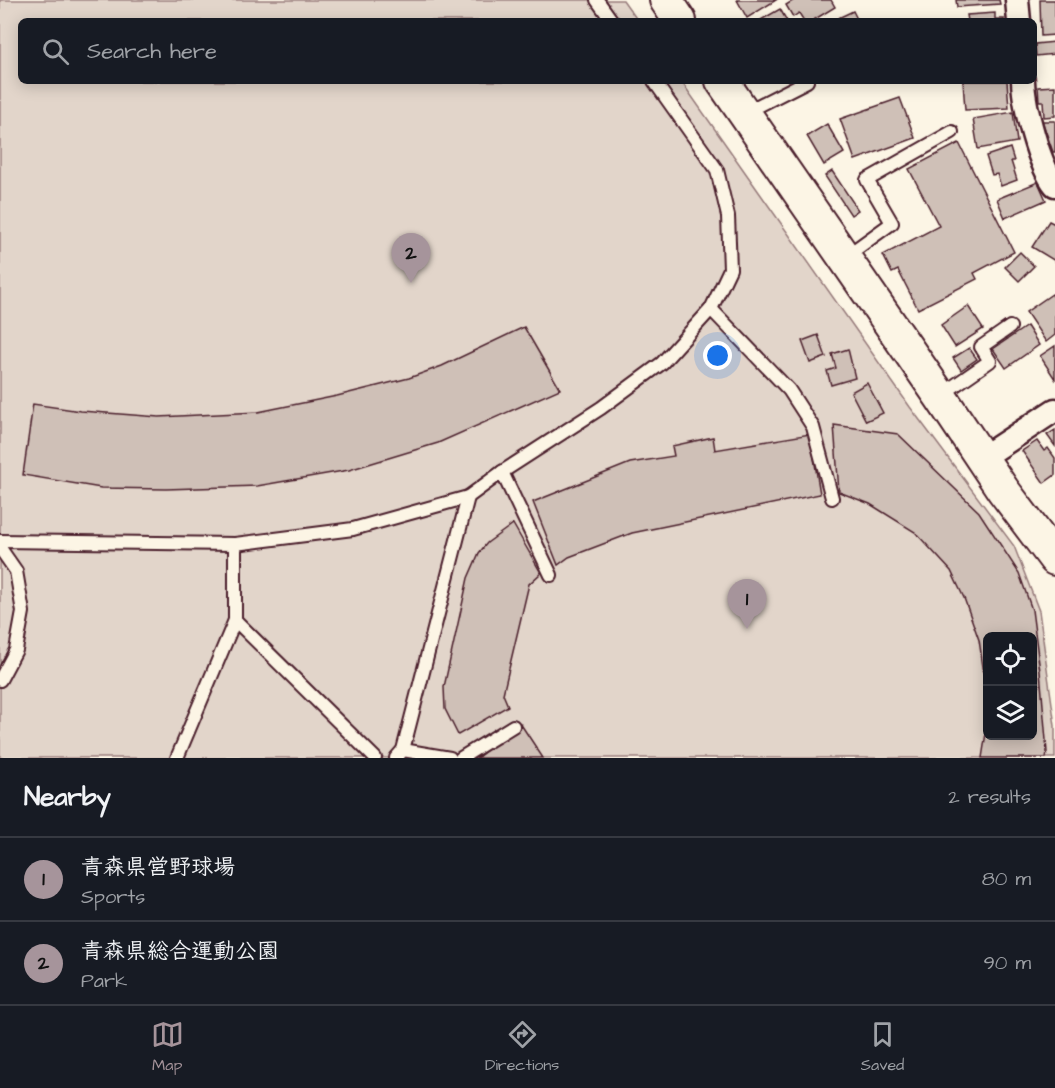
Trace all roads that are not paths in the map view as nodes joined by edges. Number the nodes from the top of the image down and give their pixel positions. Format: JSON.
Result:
{"nodes":[{"id":1,"x":597,"y":0,"type":"edge"},
{"id":2,"x":666,"y":0,"type":"edge"},
{"id":3,"x":1017,"y":0,"type":"edge"},
{"id":4,"x":610,"y":18,"type":"edge"},
{"id":5,"x":678,"y":18,"type":"edge"},
{"id":6,"x":1019,"y":18,"type":"edge"},
{"id":7,"x":656,"y":84,"type":"edge"},
{"id":8,"x":724,"y":84,"type":"edge"},
{"id":9,"x":801,"y":84,"type":"edge"},
{"id":10,"x":1023,"y":84,"type":"edge"},
{"id":11,"x":744,"y":113,"type":"junction"},
{"id":12,"x":952,"y":132,"type":"dead end"},
{"id":13,"x":1055,"y":185,"type":"edge"},
{"id":14,"x":844,"y":257,"type":"junction"},
{"id":15,"x":711,"y":309,"type":"junction"},
{"id":16,"x":1010,"y":327,"type":"dead end"},
{"id":17,"x":940,"y":396,"type":"junction"},
{"id":18,"x":1055,"y":410,"type":"edge"},
{"id":19,"x":982,"y":458,"type":"junction"},
{"id":20,"x":502,"y":472,"type":"junction"},
{"id":21,"x":468,"y":497,"type":"junction"},
{"id":22,"x":832,"y":498,"type":"dead end"},
{"id":23,"x":0,"y":541,"type":"edge"},
{"id":24,"x":235,"y":544,"type":"junction"},
{"id":25,"x":0,"y":548,"type":"edge"},
{"id":26,"x":1055,"y":559,"type":"edge"},
{"id":27,"x":551,"y":575,"type":"dead end"},
{"id":28,"x":236,"y":620,"type":"junction"},
{"id":29,"x":0,"y":680,"type":"edge"},
{"id":30,"x":513,"y":726,"type":"dead end"},
{"id":31,"x":399,"y":754,"type":"edge"},
{"id":32,"x":177,"y":758,"type":"edge"},
{"id":33,"x":375,"y":758,"type":"edge"},
{"id":34,"x":450,"y":758,"type":"edge"},
{"id":35,"x":461,"y":758,"type":"edge"}],
"edges":[{"from":1,"to":4,"type":"lane"},
{"from":2,"to":5,"type":"street"},
{"from":3,"to":6,"type":"street"},
{"from":7,"to":15,"type":"lane"},
{"from":8,"to":11,"type":"street"},
{"from":9,"to":11,"type":"lane"},
{"from":10,"to":13,"type":"street"},
{"from":11,"to":14,"type":"street"},
{"from":12,"to":14,"type":"lane"},
{"from":14,"to":17,"type":"street"},
{"from":15,"to":20,"type":"lane"},
{"from":15,"to":22,"type":"lane"},
{"from":16,"to":17,"type":"lane"},
{"from":17,"to":19,"type":"street"},
{"from":18,"to":19,"type":"street"},
{"from":19,"to":26,"type":"street"},
{"from":20,"to":21,"type":"lane"},
{"from":20,"to":27,"type":"lane"},
{"from":21,"to":24,"type":"lane"},
{"from":21,"to":31,"type":"lane"},
{"from":23,"to":24,"type":"lane"},
{"from":24,"to":28,"type":"lane"},
{"from":25,"to":29,"type":"lane"},
{"from":28,"to":32,"type":"lane"},
{"from":28,"to":33,"type":"lane"},
{"from":30,"to":35,"type":"lane"},
{"from":31,"to":34,"type":"lane"}]}
